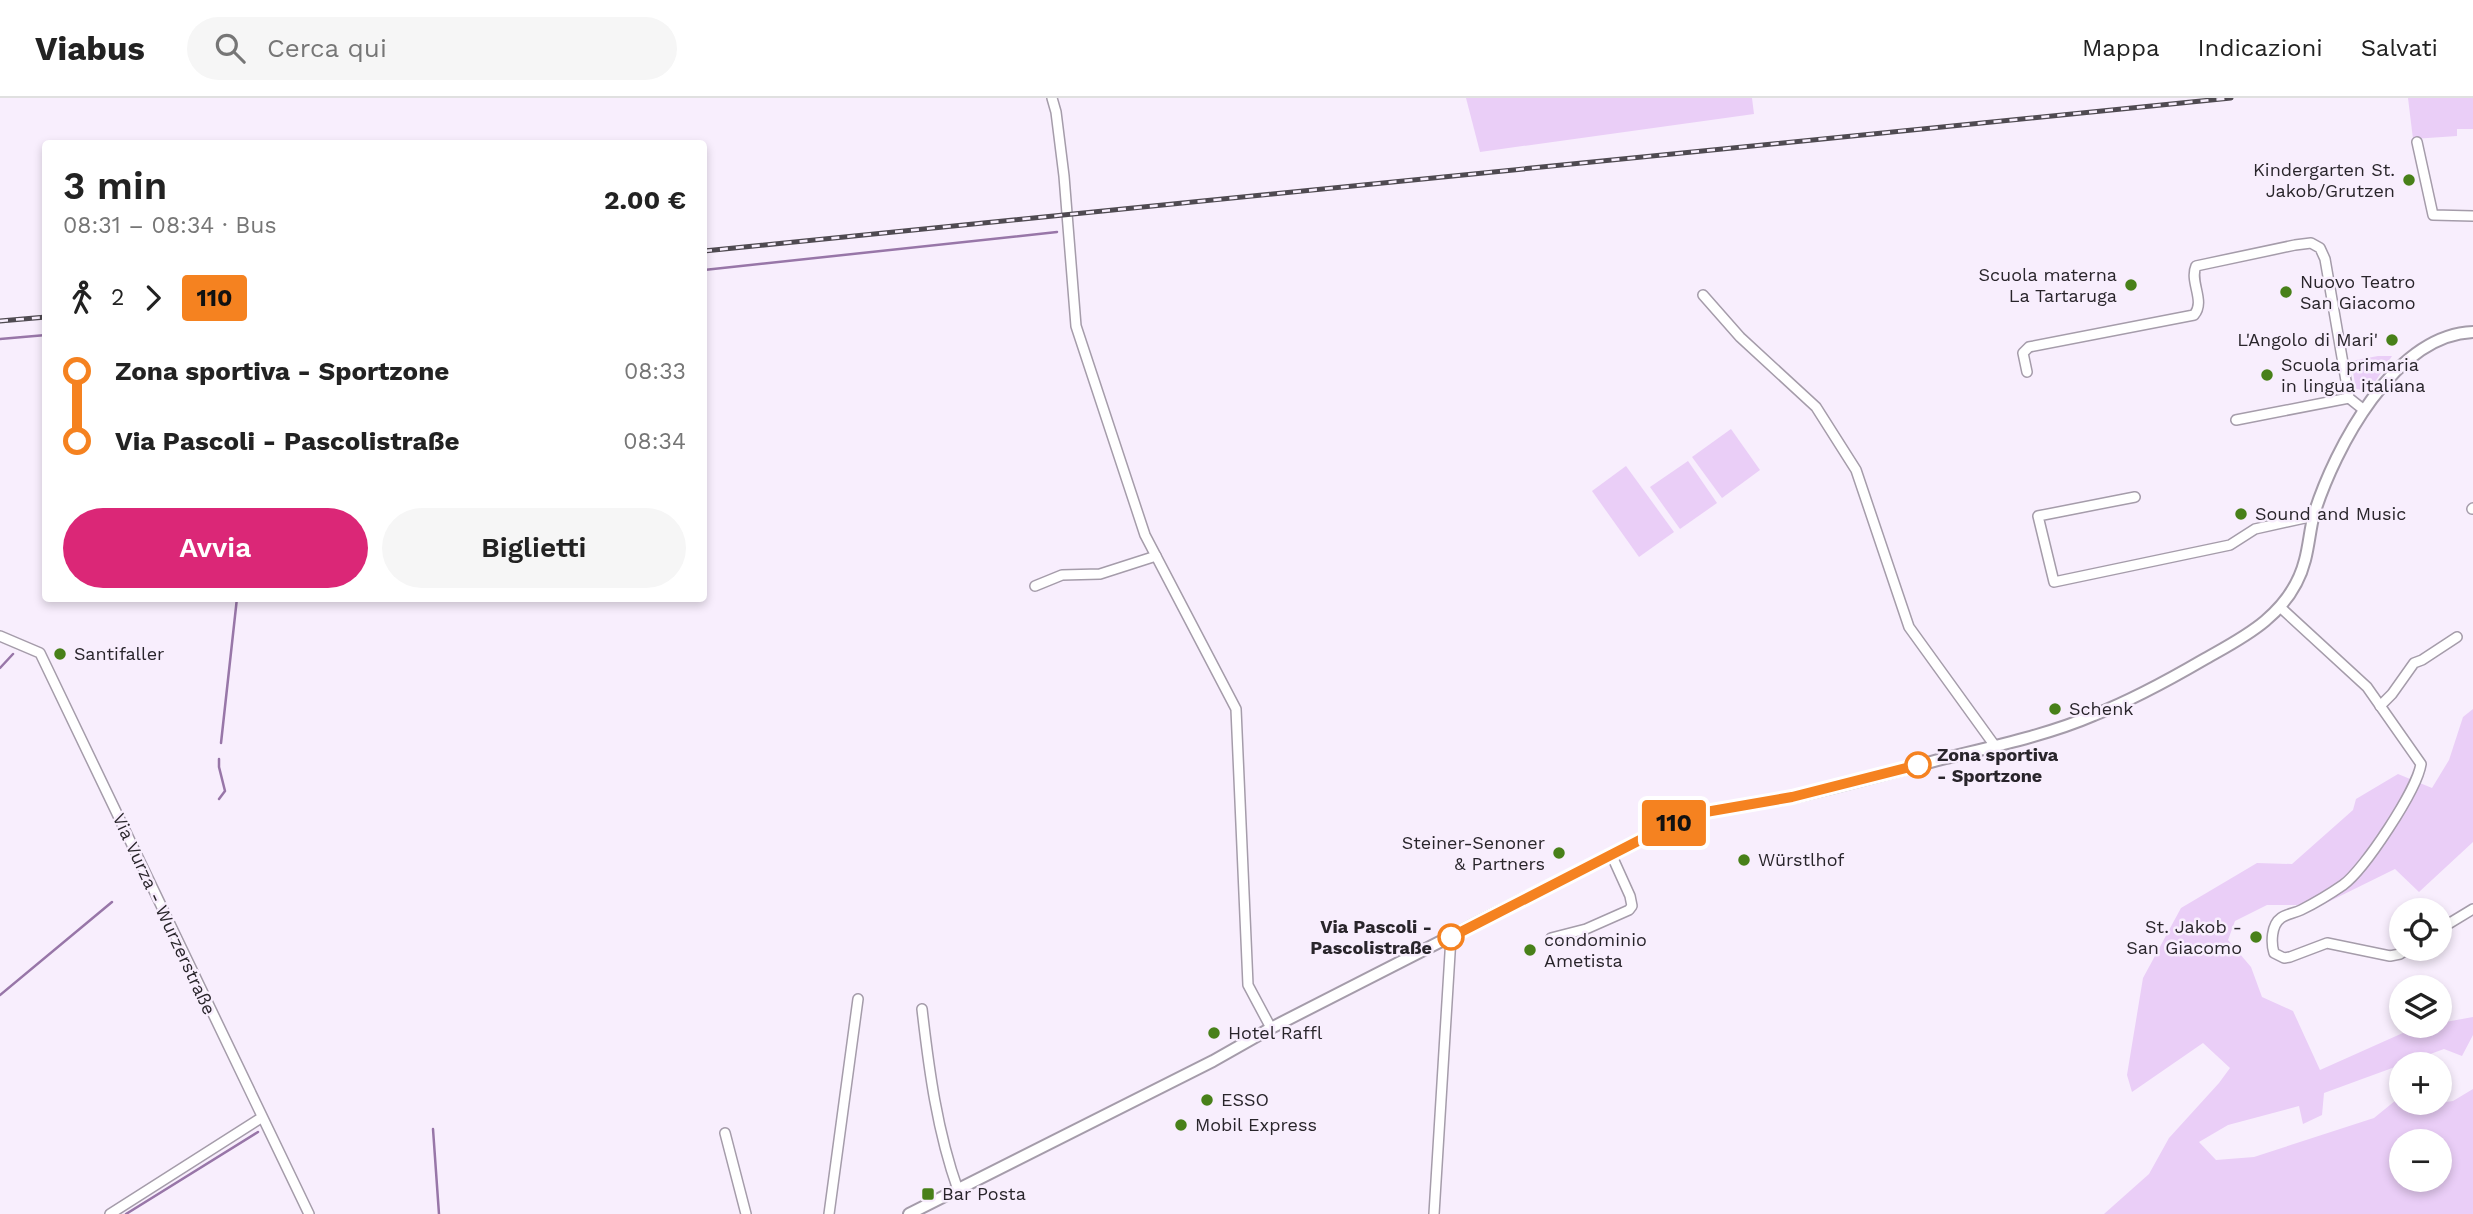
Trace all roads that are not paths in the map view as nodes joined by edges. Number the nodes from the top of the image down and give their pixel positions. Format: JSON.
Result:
{"nodes":[{"id":1,"x":1052,"y":98,"type":"edge"},
{"id":2,"x":2417,"y":142,"type":"dead end"},
{"id":3,"x":2473,"y":216,"type":"edge"},
{"id":4,"x":1703,"y":295,"type":"dead end"},
{"id":5,"x":2473,"y":332,"type":"edge"},
{"id":6,"x":2027,"y":372,"type":"dead end"},
{"id":7,"x":2349,"y":398,"type":"junction"},
{"id":8,"x":2364,"y":410,"type":"junction"},
{"id":9,"x":2236,"y":420,"type":"dead end"},
{"id":10,"x":2135,"y":497,"type":"dead end"},
{"id":11,"x":2314,"y":516,"type":"junction"},
{"id":12,"x":1156,"y":556,"type":"junction"},
{"id":13,"x":1035,"y":586,"type":"dead end"},
{"id":14,"x":2280,"y":607,"type":"junction"},
{"id":15,"x":0,"y":636,"type":"edge"},
{"id":16,"x":2457,"y":637,"type":"dead end"},
{"id":17,"x":2380,"y":706,"type":"junction"},
{"id":18,"x":1995,"y":746,"type":"junction"},
{"id":19,"x":1611,"y":854,"type":"junction"},
{"id":20,"x":2473,"y":909,"type":"edge"},
{"id":21,"x":2452,"y":922,"type":"edge"},
{"id":22,"x":1451,"y":937,"type":"junction"},
{"id":23,"x":1551,"y":938,"type":"dead end"},
{"id":24,"x":2389,"y":956,"type":"edge"},
{"id":25,"x":858,"y":999,"type":"dead end"},
{"id":26,"x":922,"y":1009,"type":"dead end"},
{"id":27,"x":1271,"y":1028,"type":"junction"},
{"id":28,"x":261,"y":1118,"type":"junction"},
{"id":29,"x":725,"y":1133,"type":"dead end"},
{"id":30,"x":958,"y":1190,"type":"junction"},
{"id":31,"x":110,"y":1214,"type":"edge"},
{"id":32,"x":309,"y":1214,"type":"edge"},
{"id":33,"x":746,"y":1214,"type":"edge"},
{"id":34,"x":829,"y":1214,"type":"edge"},
{"id":35,"x":909,"y":1214,"type":"edge"},
{"id":36,"x":1434,"y":1214,"type":"edge"}],
"edges":[{"from":1,"to":12,"type":"street"},
{"from":2,"to":3,"type":"street"},
{"from":4,"to":18,"type":"street"},
{"from":5,"to":8,"type":"street"},
{"from":6,"to":7,"type":"street"},
{"from":7,"to":8,"type":"street"},
{"from":7,"to":9,"type":"street"},
{"from":8,"to":11,"type":"street"},
{"from":10,"to":11,"type":"street"},
{"from":11,"to":14,"type":"street"},
{"from":12,"to":13,"type":"street"},
{"from":12,"to":27,"type":"street"},
{"from":14,"to":17,"type":"street"},
{"from":14,"to":18,"type":"street"},
{"from":15,"to":28,"type":"street","name":"Via Vurza - Wurzerstraße"},
{"from":16,"to":17,"type":"street"},
{"from":17,"to":24,"type":"street"},
{"from":18,"to":19,"type":"street"},
{"from":19,"to":22,"type":"street"},
{"from":19,"to":23,"type":"street"},
{"from":20,"to":21,"type":"street"},
{"from":22,"to":27,"type":"street"},
{"from":22,"to":36,"type":"street"},
{"from":25,"to":34,"type":"street"},
{"from":26,"to":30,"type":"street"},
{"from":27,"to":30,"type":"street"},
{"from":28,"to":31,"type":"street"},
{"from":28,"to":32,"type":"street","name":"Via Vurza - Wurzerstraße"},
{"from":29,"to":33,"type":"street"},
{"from":30,"to":35,"type":"street"}]}
